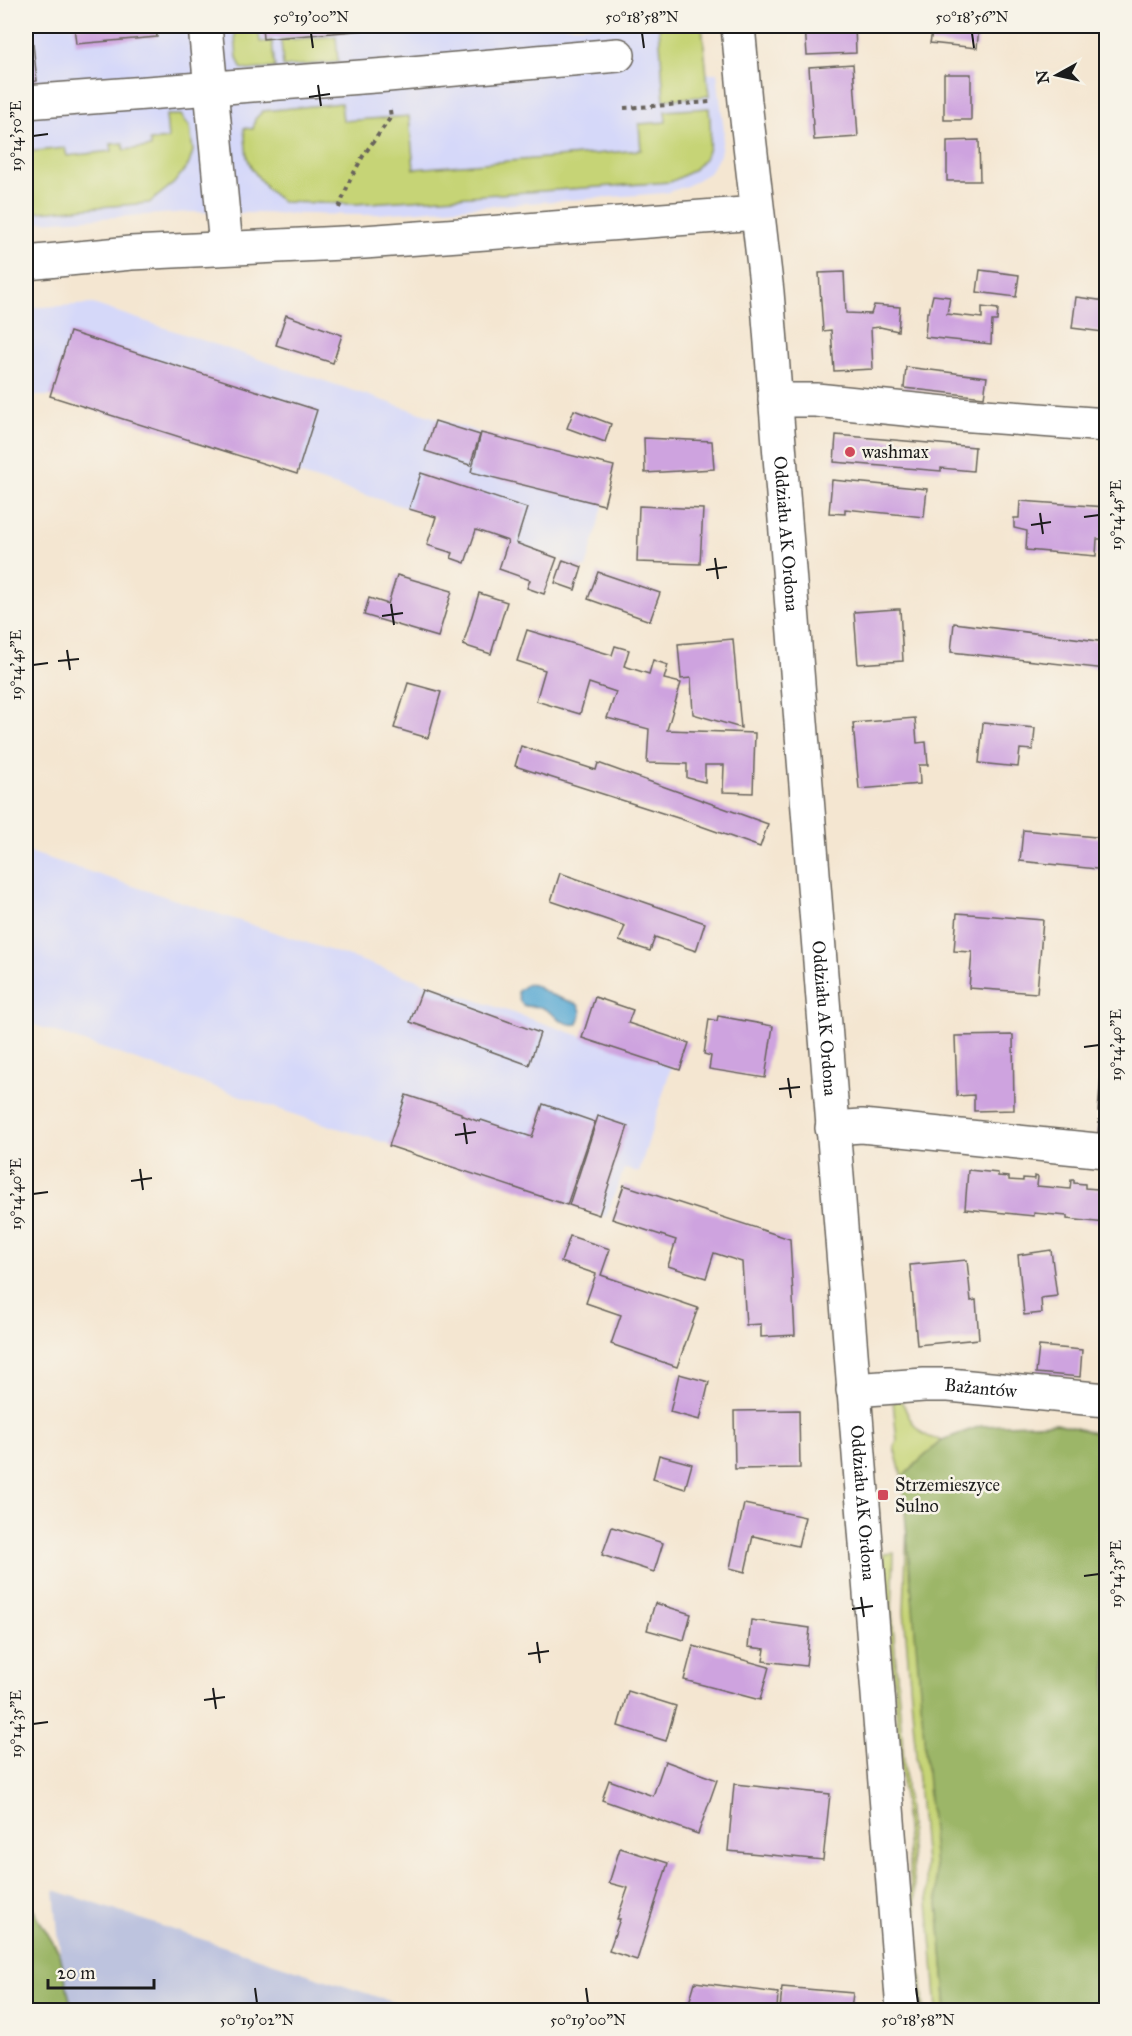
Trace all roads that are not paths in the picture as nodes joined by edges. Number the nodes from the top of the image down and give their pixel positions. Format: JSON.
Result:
{"nodes":[{"id":1,"x":205,"y":26,"type":"edge"},
{"id":2,"x":738,"y":26,"type":"edge"},
{"id":3,"x":618,"y":55,"type":"dead end"},
{"id":4,"x":211,"y":88,"type":"junction"},
{"id":5,"x":26,"y":102,"type":"edge"},
{"id":6,"x":757,"y":213,"type":"junction"},
{"id":7,"x":226,"y":247,"type":"junction"},
{"id":8,"x":26,"y":263,"type":"edge"},
{"id":9,"x":775,"y":400,"type":"junction"},
{"id":10,"x":1107,"y":425,"type":"edge"},
{"id":11,"x":832,"y":1128,"type":"junction"},
{"id":12,"x":1107,"y":1151,"type":"edge"},
{"id":13,"x":853,"y":1390,"type":"junction"},
{"id":14,"x":1107,"y":1400,"type":"edge"},
{"id":15,"x":903,"y":2010,"type":"edge"}],
"edges":[{"from":1,"to":4,"type":"street"},
{"from":2,"to":6,"type":"street","name":"Oddziału AK Ordona"},
{"from":3,"to":4,"type":"street"},
{"from":4,"to":5,"type":"street"},
{"from":4,"to":7,"type":"street"},
{"from":6,"to":7,"type":"street"},
{"from":6,"to":9,"type":"street","name":"Oddziału AK Ordona"},
{"from":7,"to":8,"type":"street"},
{"from":9,"to":10,"type":"street"},
{"from":9,"to":11,"type":"street","name":"Oddziału AK Ordona"},
{"from":11,"to":12,"type":"street"},
{"from":11,"to":13,"type":"street","name":"Oddziału AK Ordona"},
{"from":13,"to":14,"type":"street","name":"Bażantów"},
{"from":13,"to":15,"type":"street","name":"Oddziału AK Ordona"}]}
